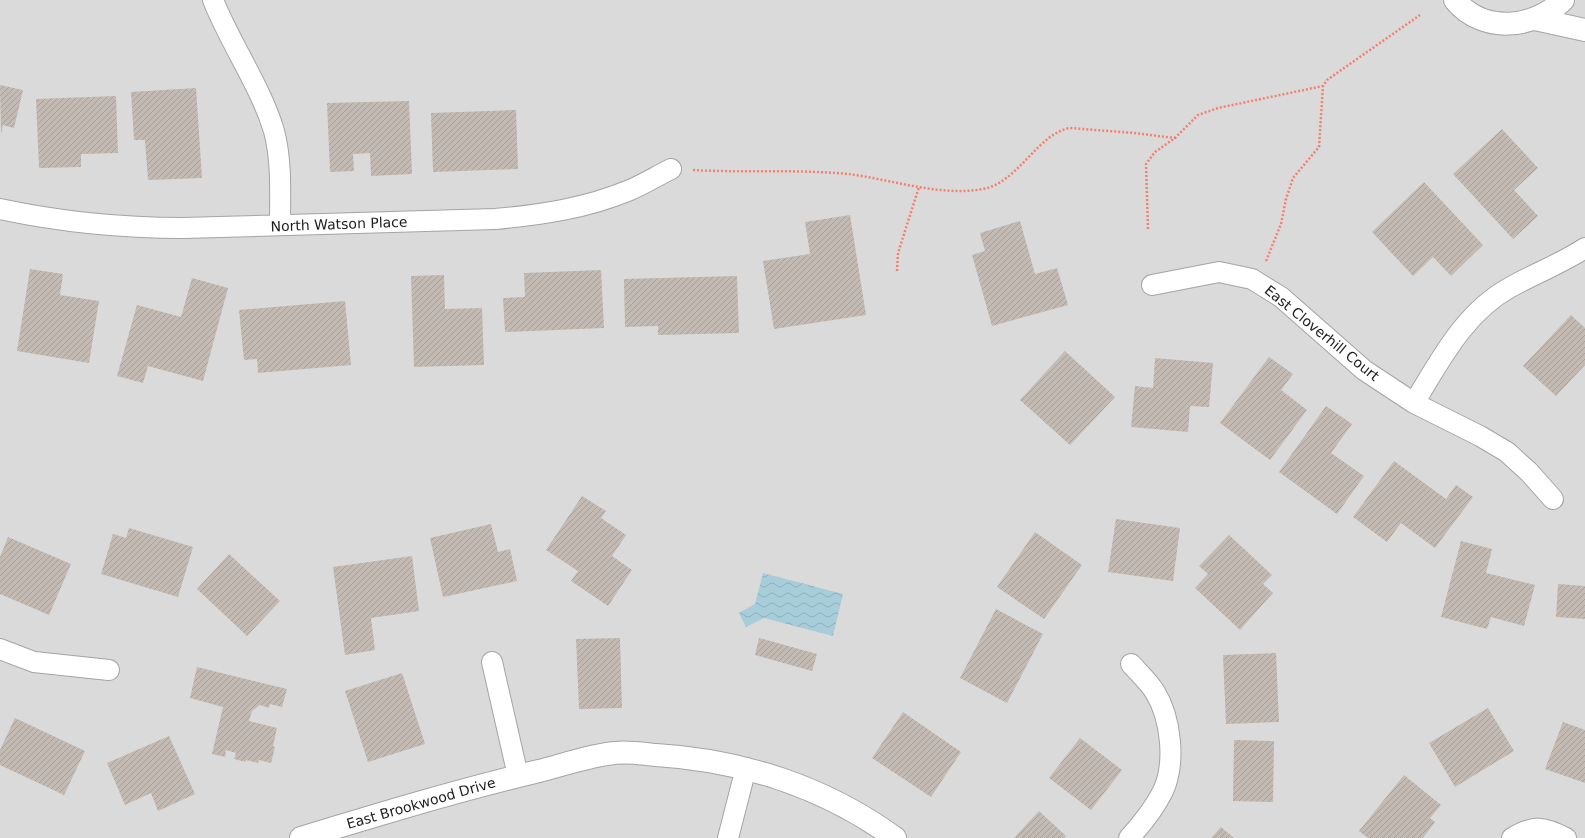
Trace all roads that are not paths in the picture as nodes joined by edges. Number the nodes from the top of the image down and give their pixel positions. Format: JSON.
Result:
{"nodes":[{"id":1,"x":214,"y":0,"type":"edge"},
{"id":2,"x":1455,"y":0,"type":"edge"},
{"id":3,"x":1563,"y":0,"type":"edge"},
{"id":4,"x":1535,"y":19,"type":"junction"},
{"id":5,"x":1585,"y":30,"type":"edge"},
{"id":6,"x":671,"y":169,"type":"road end"},
{"id":7,"x":0,"y":209,"type":"edge"},
{"id":8,"x":280,"y":225,"type":"junction"},
{"id":9,"x":1585,"y":248,"type":"edge"},
{"id":10,"x":1152,"y":285,"type":"dead end"},
{"id":11,"x":1414,"y":403,"type":"junction"},
{"id":12,"x":1553,"y":499,"type":"dead end"},
{"id":13,"x":0,"y":649,"type":"edge"},
{"id":14,"x":492,"y":662,"type":"dead end"},
{"id":15,"x":1131,"y":664,"type":"dead end"},
{"id":16,"x":109,"y":670,"type":"dead end"},
{"id":17,"x":746,"y":768,"type":"junction"},
{"id":18,"x":518,"y":776,"type":"junction"},
{"id":19,"x":301,"y":838,"type":"edge"},
{"id":20,"x":728,"y":838,"type":"edge"},
{"id":21,"x":895,"y":838,"type":"edge"},
{"id":22,"x":1129,"y":838,"type":"edge"},
{"id":23,"x":1512,"y":838,"type":"edge"},
{"id":24,"x":1566,"y":838,"type":"edge"}],
"edges":[{"from":1,"to":8,"type":"street"},
{"from":2,"to":4,"type":"street"},
{"from":3,"to":4,"type":"street"},
{"from":4,"to":5,"type":"street"},
{"from":6,"to":8,"type":"street","name":"North Watson Place"},
{"from":7,"to":8,"type":"street","name":"North Watson Place"},
{"from":9,"to":11,"type":"street"},
{"from":10,"to":11,"type":"street","name":"East Cloverhill Court"},
{"from":11,"to":12,"type":"street","name":"East Cloverhill Court"},
{"from":13,"to":16,"type":"street"},
{"from":14,"to":18,"type":"street"},
{"from":15,"to":22,"type":"street"},
{"from":17,"to":18,"type":"street","name":"East Brookwood Drive"},
{"from":17,"to":20,"type":"street"},
{"from":17,"to":21,"type":"street","name":"East Brookwood Drive"},
{"from":18,"to":19,"type":"street","name":"East Brookwood Drive"},
{"from":23,"to":24,"type":"street"}]}
